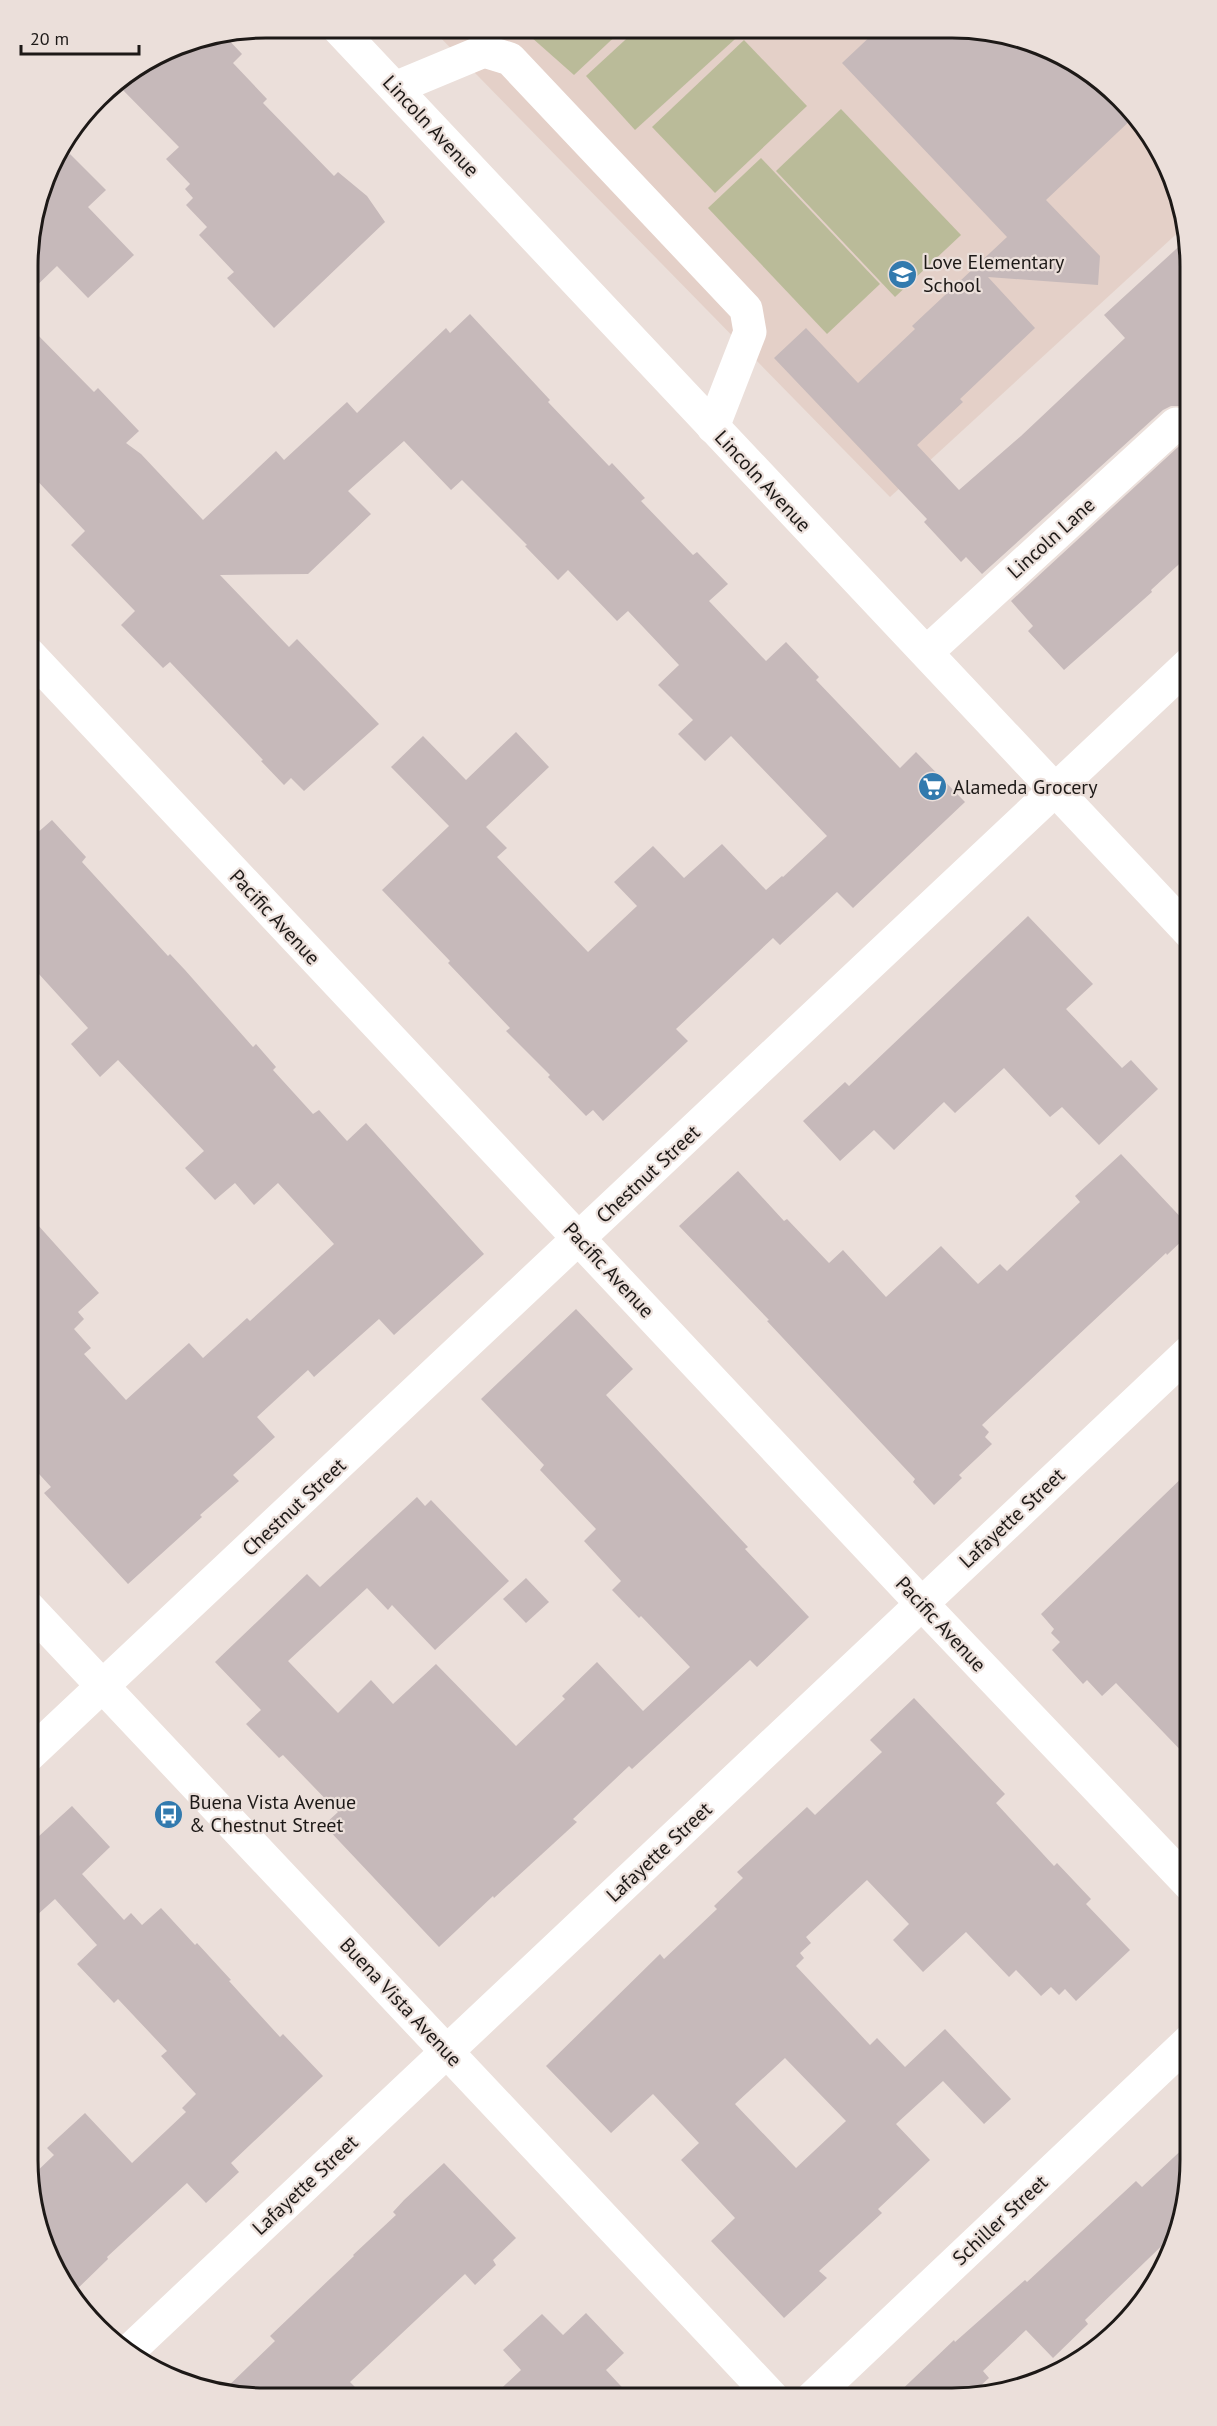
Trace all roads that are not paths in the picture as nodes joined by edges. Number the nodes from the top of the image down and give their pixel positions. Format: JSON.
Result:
{"nodes":[{"id":1,"x":347,"y":38,"type":"edge"},
{"id":2,"x":395,"y":88,"type":"junction"},
{"id":3,"x":1176,"y":424,"type":"dead end"},
{"id":4,"x":713,"y":427,"type":"junction"},
{"id":5,"x":927,"y":652,"type":"junction"},
{"id":6,"x":38,"y":665,"type":"edge"},
{"id":7,"x":1180,"y":672,"type":"edge"},
{"id":8,"x":1056,"y":790,"type":"junction"},
{"id":9,"x":1180,"y":922,"type":"edge"},
{"id":10,"x":579,"y":1239,"type":"junction"},
{"id":11,"x":1180,"y":1360,"type":"edge"},
{"id":12,"x":922,"y":1604,"type":"junction"},
{"id":13,"x":38,"y":1618,"type":"edge"},
{"id":14,"x":103,"y":1687,"type":"junction"},
{"id":15,"x":38,"y":1747,"type":"edge"},
{"id":16,"x":1180,"y":1875,"type":"edge"},
{"id":17,"x":1180,"y":2050,"type":"edge"},
{"id":18,"x":448,"y":2051,"type":"junction"},
{"id":19,"x":134,"y":2346,"type":"edge"},
{"id":20,"x":764,"y":2388,"type":"edge"},
{"id":21,"x":822,"y":2388,"type":"edge"}],
"edges":[{"from":1,"to":2,"type":"street","name":"Lincoln Avenue"},
{"from":2,"to":4,"type":"street","name":"Lincoln Avenue"},
{"from":2,"to":4,"type":"street"},
{"from":3,"to":5,"type":"street","name":"Lincoln Lane"},
{"from":4,"to":5,"type":"street","name":"Lincoln Avenue"},
{"from":5,"to":8,"type":"street","name":"Lincoln Avenue"},
{"from":6,"to":10,"type":"street","name":"Pacific Avenue"},
{"from":7,"to":8,"type":"street","name":"Chestnut Street"},
{"from":8,"to":9,"type":"street","name":"Lincoln Avenue"},
{"from":8,"to":10,"type":"street","name":"Chestnut Street"},
{"from":10,"to":12,"type":"street","name":"Pacific Avenue"},
{"from":10,"to":14,"type":"street","name":"Chestnut Street"},
{"from":11,"to":12,"type":"street","name":"Lafayette Street"},
{"from":12,"to":16,"type":"street","name":"Pacific Avenue"},
{"from":12,"to":18,"type":"street","name":"Lafayette Street"},
{"from":13,"to":14,"type":"street","name":"Buena Vista Avenue"},
{"from":14,"to":15,"type":"street","name":"Chestnut Street"},
{"from":14,"to":18,"type":"street","name":"Buena Vista Avenue"},
{"from":17,"to":21,"type":"street","name":"Schiller Street"},
{"from":18,"to":19,"type":"street","name":"Lafayette Street"},
{"from":18,"to":20,"type":"street","name":"Buena Vista Avenue"}]}
